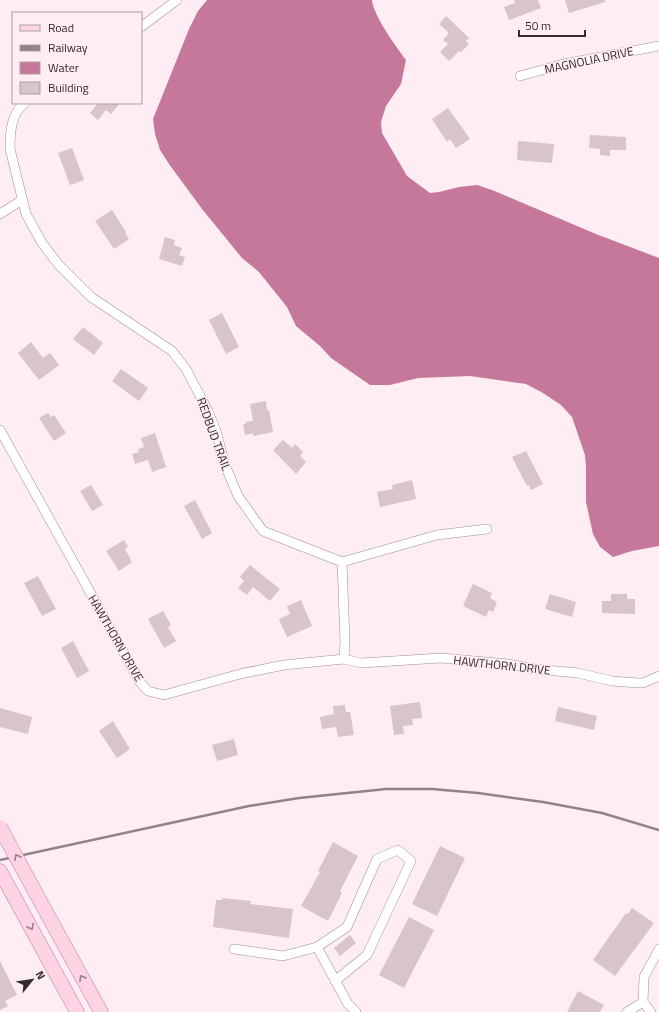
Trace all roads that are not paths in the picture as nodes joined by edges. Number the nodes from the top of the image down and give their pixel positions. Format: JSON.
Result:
{"nodes":[{"id":1,"x":177,"y":0,"type":"edge"},
{"id":2,"x":142,"y":26,"type":"edge"},
{"id":3,"x":659,"y":46,"type":"edge"},
{"id":4,"x":520,"y":76,"type":"dead end"},
{"id":5,"x":24,"y":104,"type":"edge"},
{"id":6,"x":22,"y":200,"type":"junction"},
{"id":7,"x":0,"y":214,"type":"edge"},
{"id":8,"x":0,"y":430,"type":"edge"},
{"id":9,"x":487,"y":529,"type":"dead end"},
{"id":10,"x":342,"y":562,"type":"junction"},
{"id":11,"x":344,"y":659,"type":"junction"},
{"id":12,"x":659,"y":676,"type":"edge"},
{"id":13,"x":0,"y":827,"type":"edge"},
{"id":14,"x":0,"y":871,"type":"edge"},
{"id":15,"x":317,"y":947,"type":"junction"},
{"id":16,"x":234,"y":949,"type":"dead end"},
{"id":17,"x":659,"y":949,"type":"edge"},
{"id":18,"x":335,"y":981,"type":"junction"},
{"id":19,"x":643,"y":1002,"type":"junction"},
{"id":20,"x":77,"y":1012,"type":"edge"},
{"id":21,"x":101,"y":1012,"type":"edge"},
{"id":22,"x":356,"y":1012,"type":"edge"},
{"id":23,"x":627,"y":1012,"type":"edge"},
{"id":24,"x":651,"y":1012,"type":"edge"}],
"edges":[{"from":1,"to":2,"type":"street"},
{"from":3,"to":4,"type":"street","name":"MAGNOLIA DRIVE"},
{"from":5,"to":6,"type":"street","name":"REDBUD TRAIL"},
{"from":6,"to":7,"type":"street"},
{"from":6,"to":10,"type":"street","name":"REDBUD TRAIL"},
{"from":8,"to":11,"type":"street","name":"HAWTHORN DRIVE"},
{"from":9,"to":10,"type":"street"},
{"from":10,"to":11,"type":"street"},
{"from":11,"to":12,"type":"street","name":"HAWTHORN DRIVE"},
{"from":21,"to":13,"type":"main road","one_way":true,"bridge":true},
{"from":14,"to":20,"type":"main road","one_way":true},
{"from":15,"to":16,"type":"street"},
{"from":15,"to":18,"type":"street"},
{"from":15,"to":18,"type":"street"},
{"from":17,"to":19,"type":"street"},
{"from":18,"to":22,"type":"street"},
{"from":19,"to":23,"type":"street"},
{"from":19,"to":24,"type":"street"}]}
